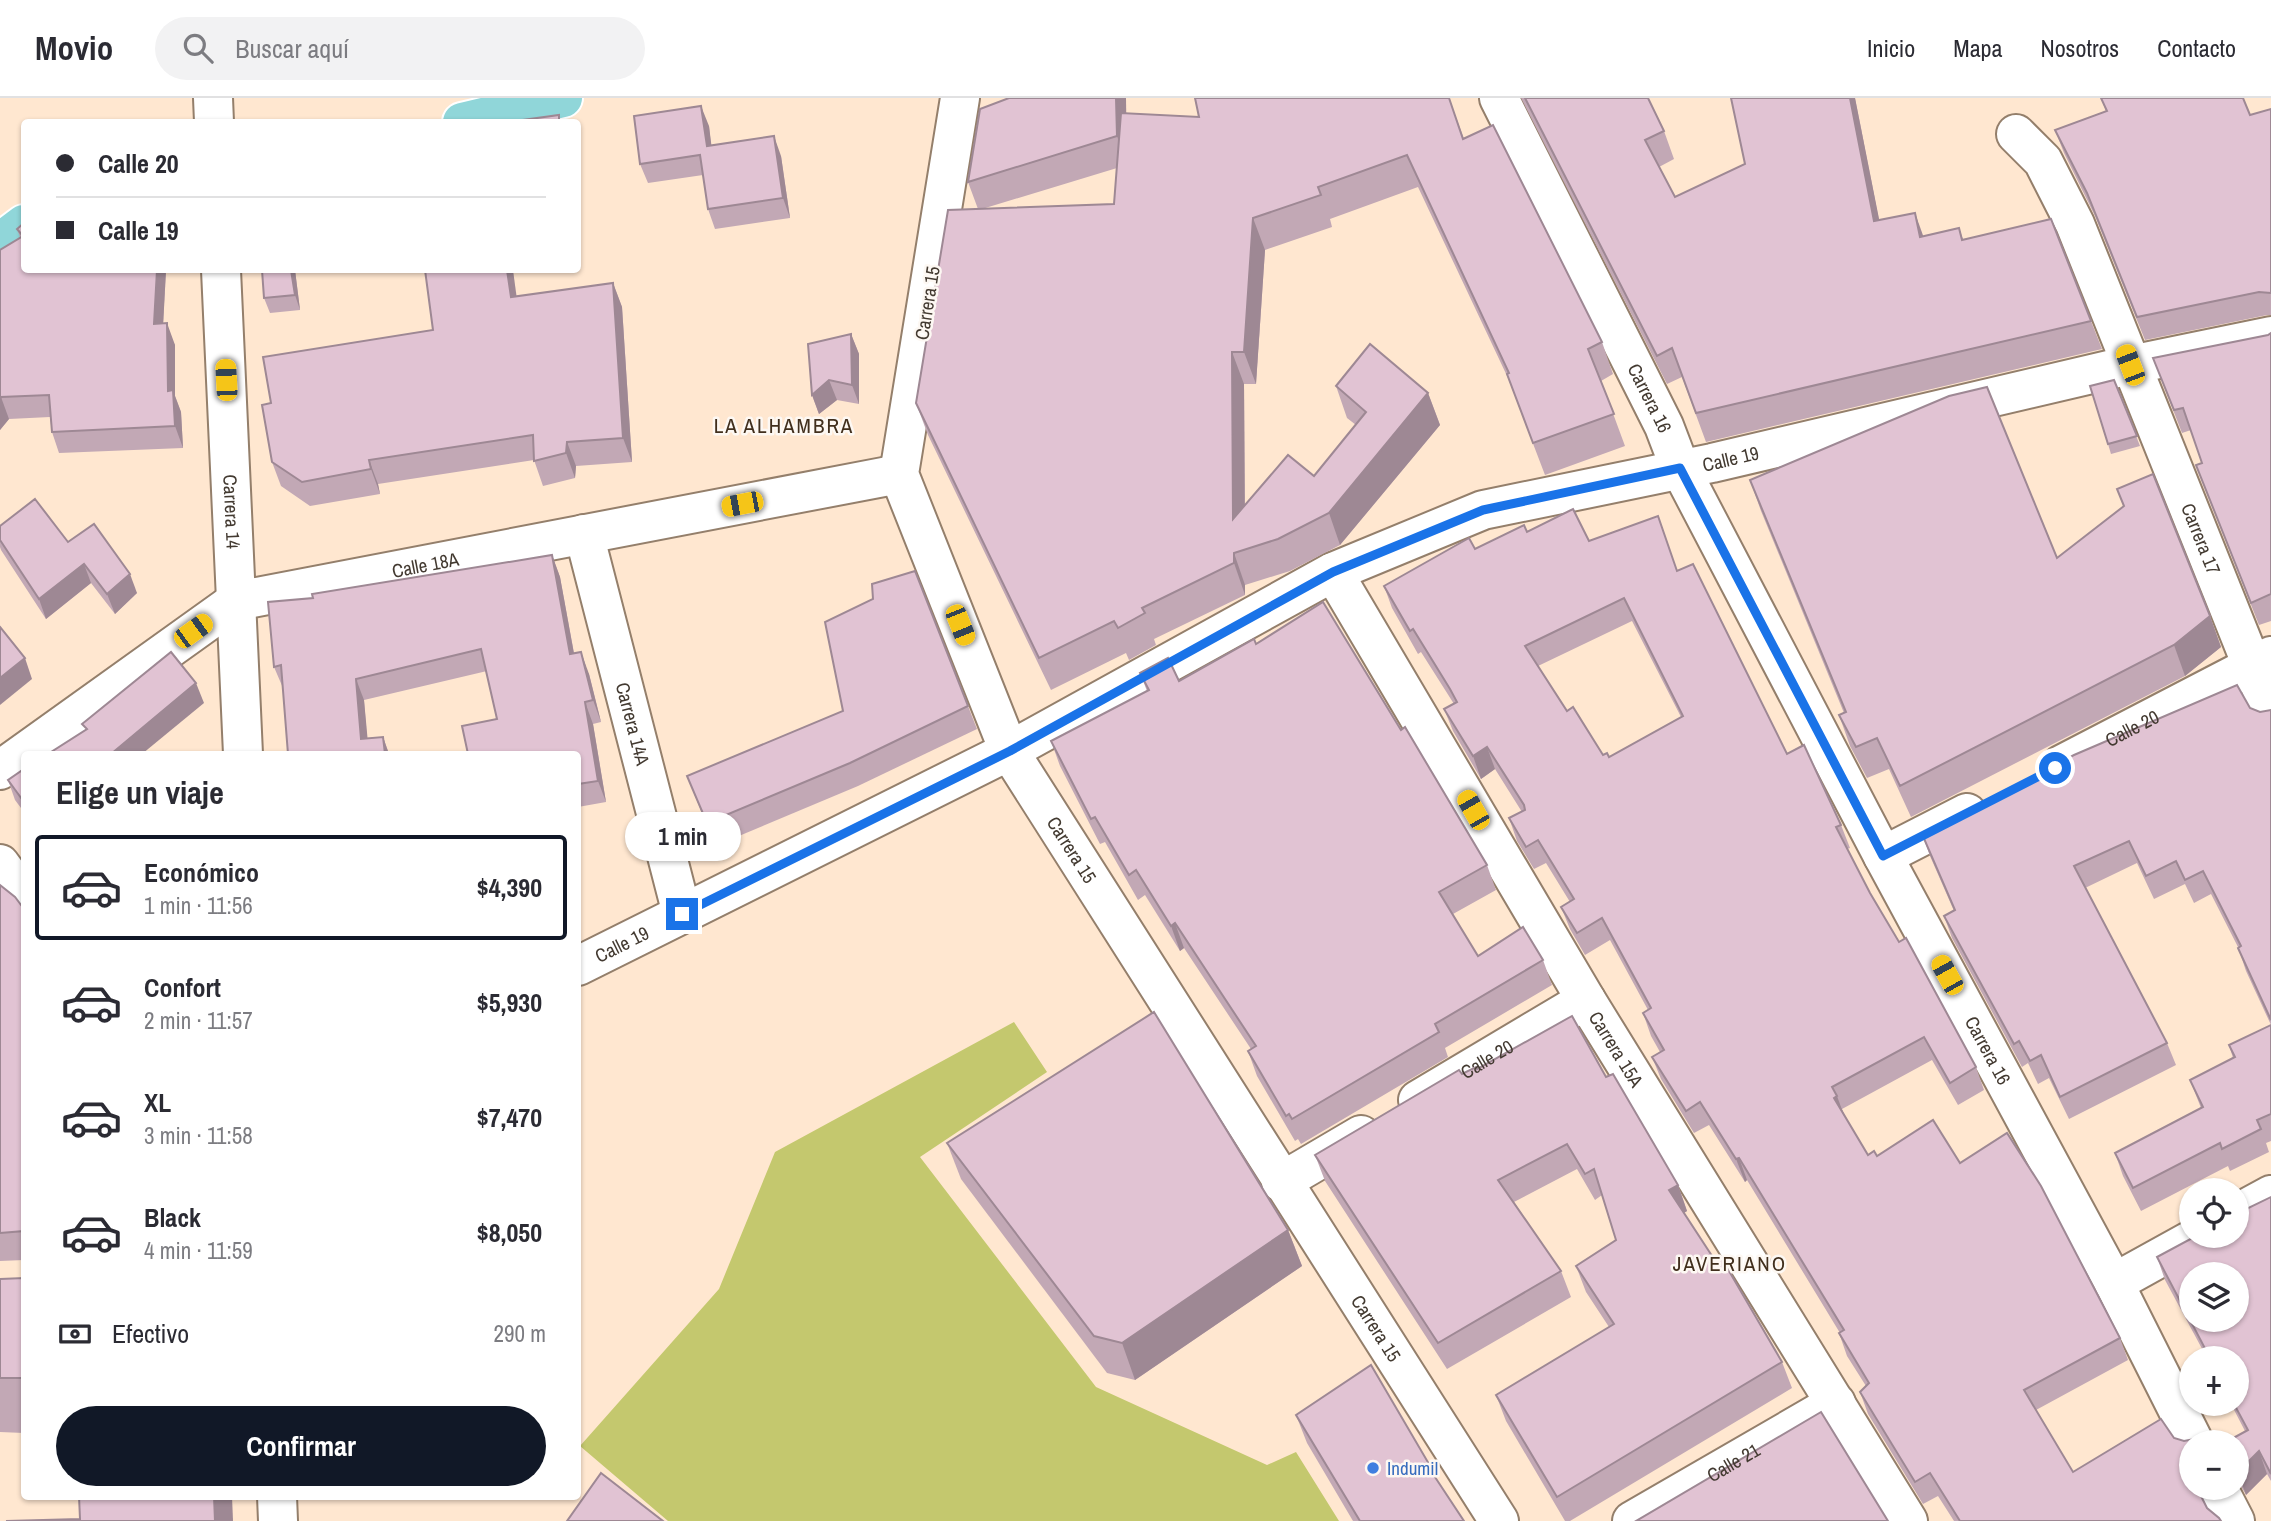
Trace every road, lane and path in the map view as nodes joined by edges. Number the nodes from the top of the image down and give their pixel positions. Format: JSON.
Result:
{"nodes":[{"id":1,"x":213,"y":98,"type":"edge"},
{"id":2,"x":563,"y":98,"type":"edge"},
{"id":3,"x":960,"y":98,"type":"edge"},
{"id":4,"x":1499,"y":98,"type":"edge"},
{"id":5,"x":214,"y":119,"type":"edge"},
{"id":6,"x":475,"y":119,"type":"edge"},
{"id":7,"x":2015,"y":134,"type":"dead end"},
{"id":8,"x":21,"y":226,"type":"edge"},
{"id":9,"x":0,"y":242,"type":"edge"},
{"id":10,"x":221,"y":273,"type":"edge"},
{"id":11,"x":2271,"y":336,"type":"edge"},
{"id":12,"x":2130,"y":365,"type":"junction"},
{"id":13,"x":1680,"y":468,"type":"junction"},
{"id":14,"x":900,"y":474,"type":"junction"},
{"id":15,"x":584,"y":534,"type":"junction"},
{"id":16,"x":1333,"y":572,"type":"junction"},
{"id":17,"x":236,"y":601,"type":"junction"},
{"id":18,"x":2261,"y":662,"type":"edge"},
{"id":19,"x":2271,"y":713,"type":"edge"},
{"id":20,"x":27,"y":751,"type":"edge"},
{"id":21,"x":243,"y":751,"type":"edge"},
{"id":22,"x":1010,"y":751,"type":"junction"},
{"id":23,"x":21,"y":755,"type":"edge"},
{"id":24,"x":0,"y":770,"type":"edge"},
{"id":25,"x":2030,"y":780,"type":"edge"},
{"id":26,"x":1993,"y":799,"type":"edge"},
{"id":27,"x":1883,"y":856,"type":"junction"},
{"id":28,"x":0,"y":864,"type":"edge"},
{"id":29,"x":21,"y":893,"type":"edge"},
{"id":30,"x":682,"y":914,"type":"junction"},
{"id":31,"x":581,"y":964,"type":"edge"},
{"id":32,"x":1586,"y":1000,"type":"junction"},
{"id":33,"x":1281,"y":1182,"type":"junction"},
{"id":34,"x":2271,"y":1195,"type":"edge"},
{"id":35,"x":2249,"y":1207,"type":"edge"},
{"id":36,"x":2179,"y":1247,"type":"edge"},
{"id":37,"x":2114,"y":1283,"type":"junction"},
{"id":38,"x":1836,"y":1404,"type":"junction"},
{"id":39,"x":2188,"y":1430,"type":"edge"},
{"id":40,"x":277,"y":1500,"type":"edge"},
{"id":41,"x":2224,"y":1500,"type":"edge"},
{"id":42,"x":278,"y":1521,"type":"edge"},
{"id":43,"x":1499,"y":1521,"type":"edge"},
{"id":44,"x":1632,"y":1521,"type":"edge"},
{"id":45,"x":1908,"y":1521,"type":"edge"},
{"id":46,"x":2235,"y":1521,"type":"edge"}],
"edges":[{"from":1,"to":5,"type":"street"},
{"from":2,"to":6,"type":"main road"},
{"from":3,"to":14,"type":"street","name":"Carrera 15"},
{"from":4,"to":13,"type":"street","name":"Carrera 16"},
{"from":7,"to":12,"type":"street","name":"Carrera 17"},
{"from":8,"to":9,"type":"main road"},
{"from":10,"to":17,"type":"street","name":"Carrera 14"},
{"from":11,"to":12,"type":"street","name":"Calle 19"},
{"from":12,"to":13,"type":"street","name":"Calle 19"},
{"from":12,"to":18,"type":"street","name":"Carrera 17"},
{"from":13,"to":16,"type":"street","name":"Calle 19"},
{"from":13,"to":27,"type":"street","name":"Carrera 16"},
{"from":14,"to":15,"type":"street","name":"Calle 18A"},
{"from":14,"to":22,"type":"street","name":"Carrera 15"},
{"from":15,"to":17,"type":"street","name":"Calle 18A"},
{"from":15,"to":30,"type":"street","name":"Carrera 14A"},
{"from":16,"to":22,"type":"street","name":"Calle 19"},
{"from":16,"to":32,"type":"street","name":"Carrera 15A"},
{"from":17,"to":20,"type":"street","name":"Calle 18A"},
{"from":17,"to":21,"type":"street","name":"Carrera 14"},
{"from":18,"to":19,"type":"street","name":"Carrera 17"},
{"from":18,"to":25,"type":"street","name":"Calle 20"},
{"from":22,"to":30,"type":"street","name":"Calle 19"},
{"from":22,"to":33,"type":"street","name":"Carrera 15"},
{"from":23,"to":24,"type":"street","name":"Calle 18A"},
{"from":26,"to":27,"type":"street"},
{"from":27,"to":37,"type":"street","name":"Carrera 16"},
{"from":28,"to":29,"type":"street"},
{"from":30,"to":31,"type":"street","name":"Calle 19"},
{"from":32,"to":33,"type":"street","name":"Calle 20"},
{"from":32,"to":38,"type":"street","name":"Carrera 15A"},
{"from":33,"to":43,"type":"street","name":"Carrera 15"},
{"from":34,"to":35,"type":"street"},
{"from":36,"to":37,"type":"street"},
{"from":37,"to":39,"type":"street","name":"Carrera 16"},
{"from":38,"to":44,"type":"street","name":"Calle 21"},
{"from":38,"to":45,"type":"street","name":"Carrera 15A"},
{"from":40,"to":42,"type":"street"},
{"from":41,"to":46,"type":"street"}]}
